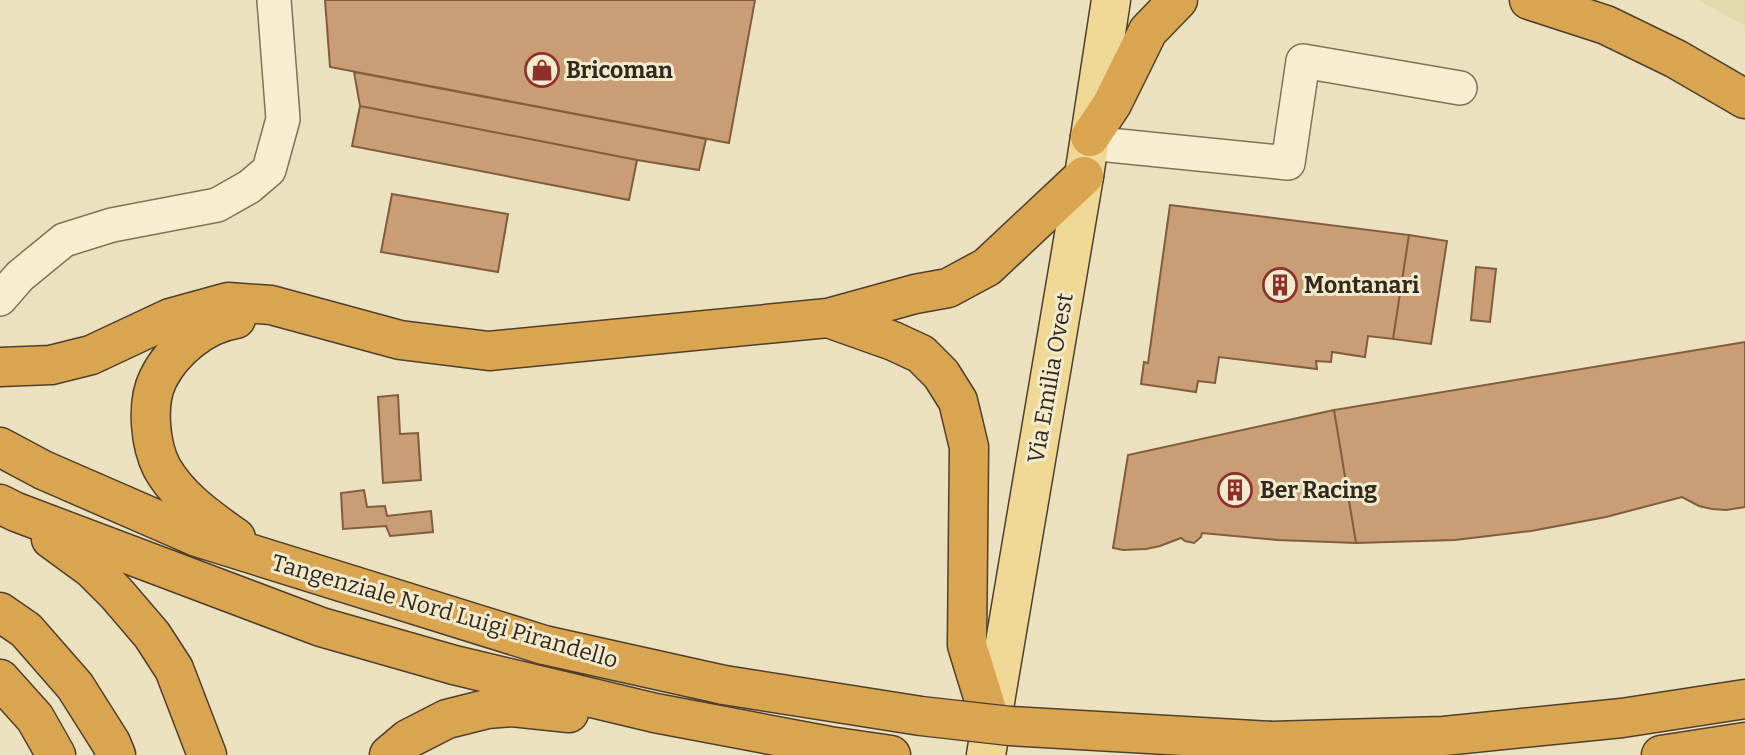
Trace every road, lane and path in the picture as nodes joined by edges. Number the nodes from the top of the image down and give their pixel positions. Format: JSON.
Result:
{"nodes":[{"id":1,"x":274,"y":0,"type":"edge"},
{"id":2,"x":1111,"y":0,"type":"edge"},
{"id":3,"x":1178,"y":0,"type":"edge"},
{"id":4,"x":1529,"y":0,"type":"edge"},
{"id":5,"x":1460,"y":88,"type":"dead end"},
{"id":6,"x":1745,"y":99,"type":"edge"},
{"id":7,"x":1088,"y":152,"type":"junction"},
{"id":8,"x":0,"y":299,"type":"edge"},
{"id":9,"x":290,"y":310,"type":"junction"},
{"id":10,"x":828,"y":318,"type":"junction"},
{"id":11,"x":0,"y":368,"type":"edge"},
{"id":12,"x":0,"y":447,"type":"edge"},
{"id":13,"x":8,"y":508,"type":"edge"},
{"id":14,"x":260,"y":556,"type":"junction"},
{"id":15,"x":0,"y":612,"type":"edge"},
{"id":16,"x":0,"y":678,"type":"edge"},
{"id":17,"x":1745,"y":680,"type":"edge"},
{"id":18,"x":1745,"y":699,"type":"edge"},
{"id":19,"x":1622,"y":718,"type":"junction"},
{"id":20,"x":708,"y":724,"type":"junction"},
{"id":21,"x":989,"y":739,"type":"edge"},
{"id":22,"x":1745,"y":742,"type":"edge"},
{"id":23,"x":56,"y":755,"type":"edge"},
{"id":24,"x":116,"y":755,"type":"edge"},
{"id":25,"x":207,"y":755,"type":"edge"},
{"id":26,"x":389,"y":755,"type":"edge"},
{"id":27,"x":891,"y":755,"type":"edge"},
{"id":28,"x":1661,"y":755,"type":"edge"}],
"edges":[{"from":1,"to":8,"type":"street"},
{"from":2,"to":7,"type":"main road","name":"Via Emilia Ovest"},
{"from":3,"to":7,"type":"highway"},
{"from":4,"to":6,"type":"highway"},
{"from":5,"to":7,"type":"street"},
{"from":7,"to":10,"type":"highway"},
{"from":7,"to":21,"type":"main road","name":"Via Emilia Ovest"},
{"from":9,"to":10,"type":"highway"},
{"from":9,"to":11,"type":"highway"},
{"from":9,"to":14,"type":"highway"},
{"from":10,"to":21,"type":"highway"},
{"from":12,"to":14,"type":"highway","name":"Tangenziale Nord Luigi Pirandello"},
{"from":13,"to":20,"type":"highway","name":"Tangenziale Nord Luigi Pirandello"},
{"from":13,"to":25,"type":"highway"},
{"from":14,"to":19,"type":"highway","name":"Tangenziale Nord Luigi Pirandello","bridge":true},
{"from":15,"to":24,"type":"highway"},
{"from":16,"to":23,"type":"highway"},
{"from":17,"to":19,"type":"highway"},
{"from":18,"to":19,"type":"highway","name":"Tangenziale Nord Luigi Pirandello"},
{"from":20,"to":26,"type":"highway"},
{"from":20,"to":27,"type":"highway","name":"Tangenziale Nord Luigi Pirandello"},
{"from":22,"to":28,"type":"highway"}]}
